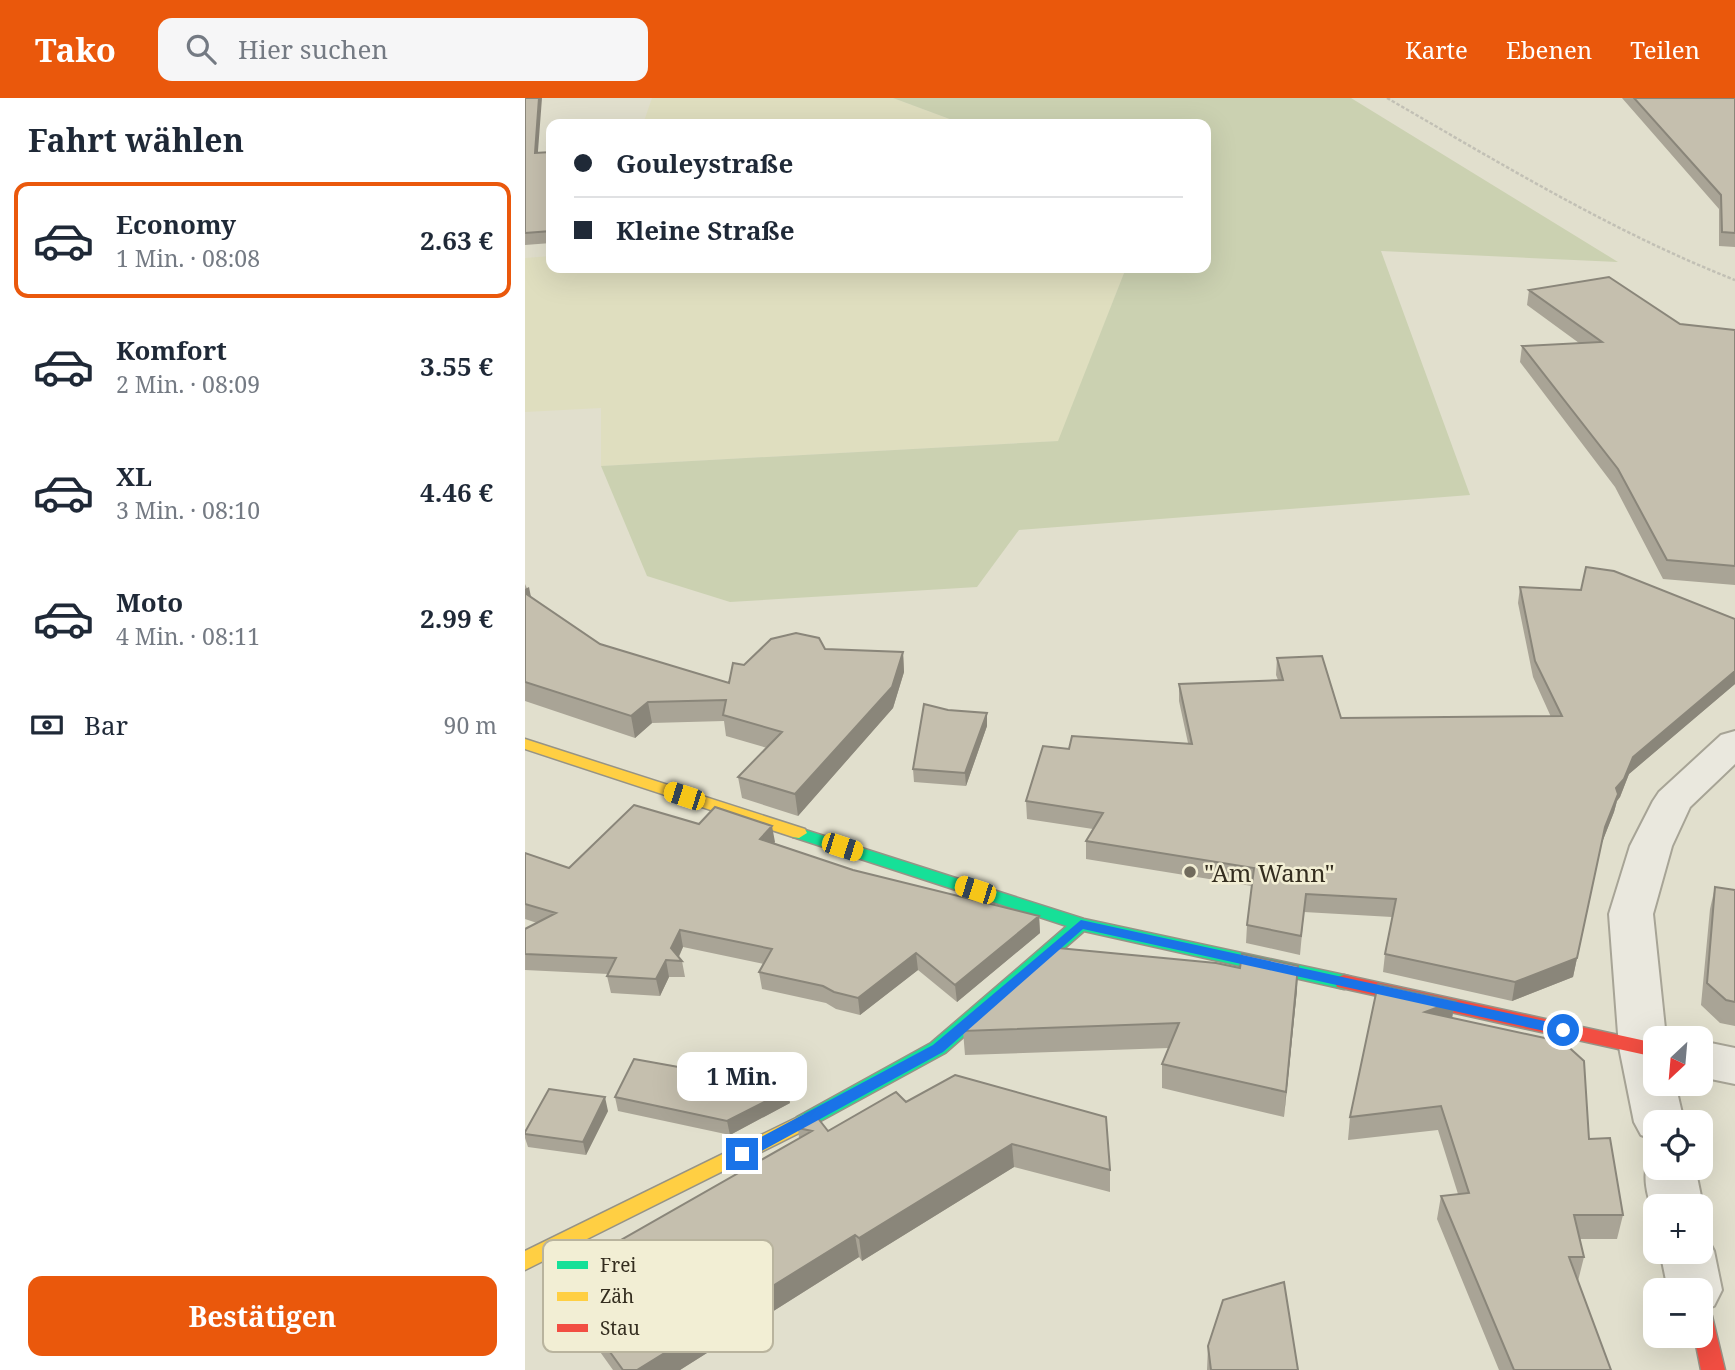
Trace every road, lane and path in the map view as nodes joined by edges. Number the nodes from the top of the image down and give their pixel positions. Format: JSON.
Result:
{"nodes":[{"id":1,"x":1387,"y":98,"type":"edge"},
{"id":2,"x":1735,"y":280,"type":"edge"},
{"id":3,"x":1735,"y":743,"type":"edge"},
{"id":4,"x":525,"y":744,"type":"edge"},
{"id":5,"x":1081,"y":924,"type":"junction"},
{"id":6,"x":1646,"y":1026,"type":"edge"},
{"id":7,"x":1643,"y":1048,"type":"edge"},
{"id":8,"x":1713,"y":1061,"type":"edge"},
{"id":9,"x":1735,"y":1066,"type":"edge"},
{"id":10,"x":568,"y":1240,"type":"edge"},
{"id":11,"x":543,"y":1252,"type":"edge"},
{"id":12,"x":525,"y":1261,"type":"edge"},
{"id":13,"x":1708,"y":1348,"type":"edge"},
{"id":14,"x":1713,"y":1370,"type":"edge"}],
"edges":[{"from":1,"to":2,"type":"path"},
{"from":3,"to":6,"type":"street"},
{"from":4,"to":5,"type":"street"},
{"from":5,"to":7,"type":"street"},
{"from":5,"to":10,"type":"street"},
{"from":8,"to":9,"type":"street"},
{"from":11,"to":12,"type":"street"},
{"from":13,"to":14,"type":"street"}]}
